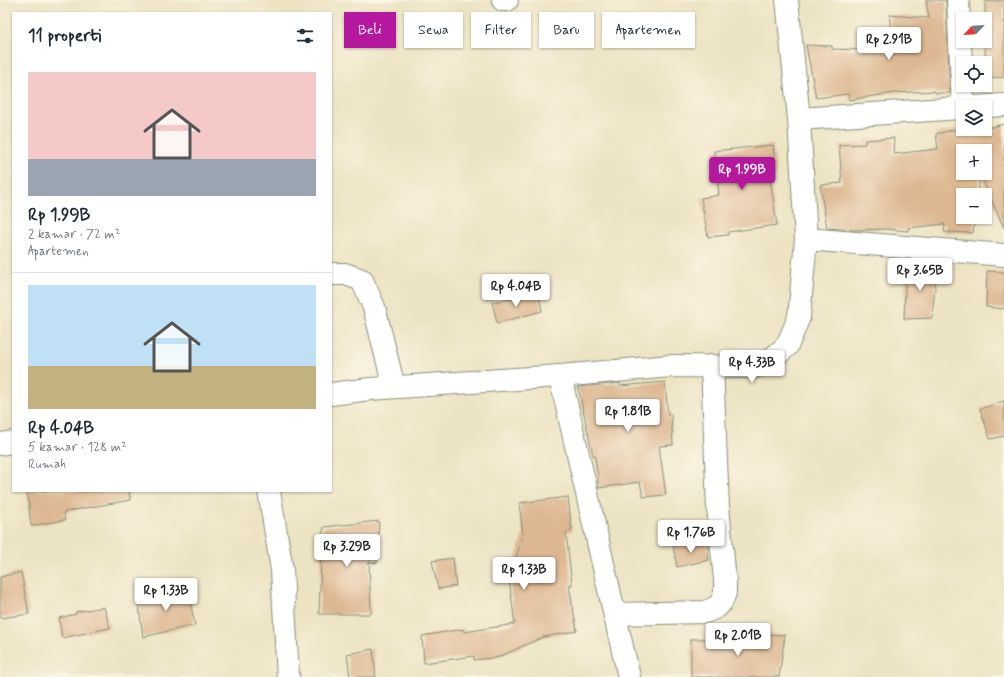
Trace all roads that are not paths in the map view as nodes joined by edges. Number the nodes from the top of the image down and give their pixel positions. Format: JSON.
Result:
{"nodes":[{"id":1,"x":503,"y":0,"type":"edge"},
{"id":2,"x":507,"y":0,"type":"edge"},
{"id":3,"x":787,"y":0,"type":"edge"},
{"id":4,"x":958,"y":0,"type":"edge"},
{"id":5,"x":963,"y":100,"type":"edge"},
{"id":6,"x":1004,"y":105,"type":"edge"},
{"id":7,"x":992,"y":106,"type":"edge"},
{"id":8,"x":956,"y":108,"type":"edge"},
{"id":9,"x":798,"y":119,"type":"junction"},
{"id":10,"x":806,"y":239,"type":"junction"},
{"id":11,"x":1004,"y":255,"type":"edge"},
{"id":12,"x":332,"y":274,"type":"edge"},
{"id":13,"x":712,"y":366,"type":"junction"},
{"id":14,"x":560,"y":376,"type":"junction"},
{"id":15,"x":394,"y":387,"type":"junction"},
{"id":16,"x":332,"y":394,"type":"edge"},
{"id":17,"x":12,"y":442,"type":"edge"},
{"id":18,"x":0,"y":444,"type":"edge"},
{"id":19,"x":269,"y":492,"type":"edge"},
{"id":20,"x":615,"y":614,"type":"junction"},
{"id":21,"x":288,"y":677,"type":"edge"},
{"id":22,"x":629,"y":677,"type":"edge"}],
"edges":[{"from":1,"to":2,"type":"street"},
{"from":3,"to":9,"type":"street"},
{"from":4,"to":5,"type":"street"},
{"from":6,"to":7,"type":"street"},
{"from":8,"to":9,"type":"street"},
{"from":9,"to":10,"type":"street"},
{"from":10,"to":11,"type":"street"},
{"from":10,"to":13,"type":"street"},
{"from":12,"to":15,"type":"street"},
{"from":13,"to":14,"type":"street"},
{"from":13,"to":20,"type":"street"},
{"from":14,"to":15,"type":"street"},
{"from":14,"to":20,"type":"street"},
{"from":15,"to":16,"type":"street"},
{"from":17,"to":18,"type":"street"},
{"from":19,"to":21,"type":"street"},
{"from":20,"to":22,"type":"street"}]}
